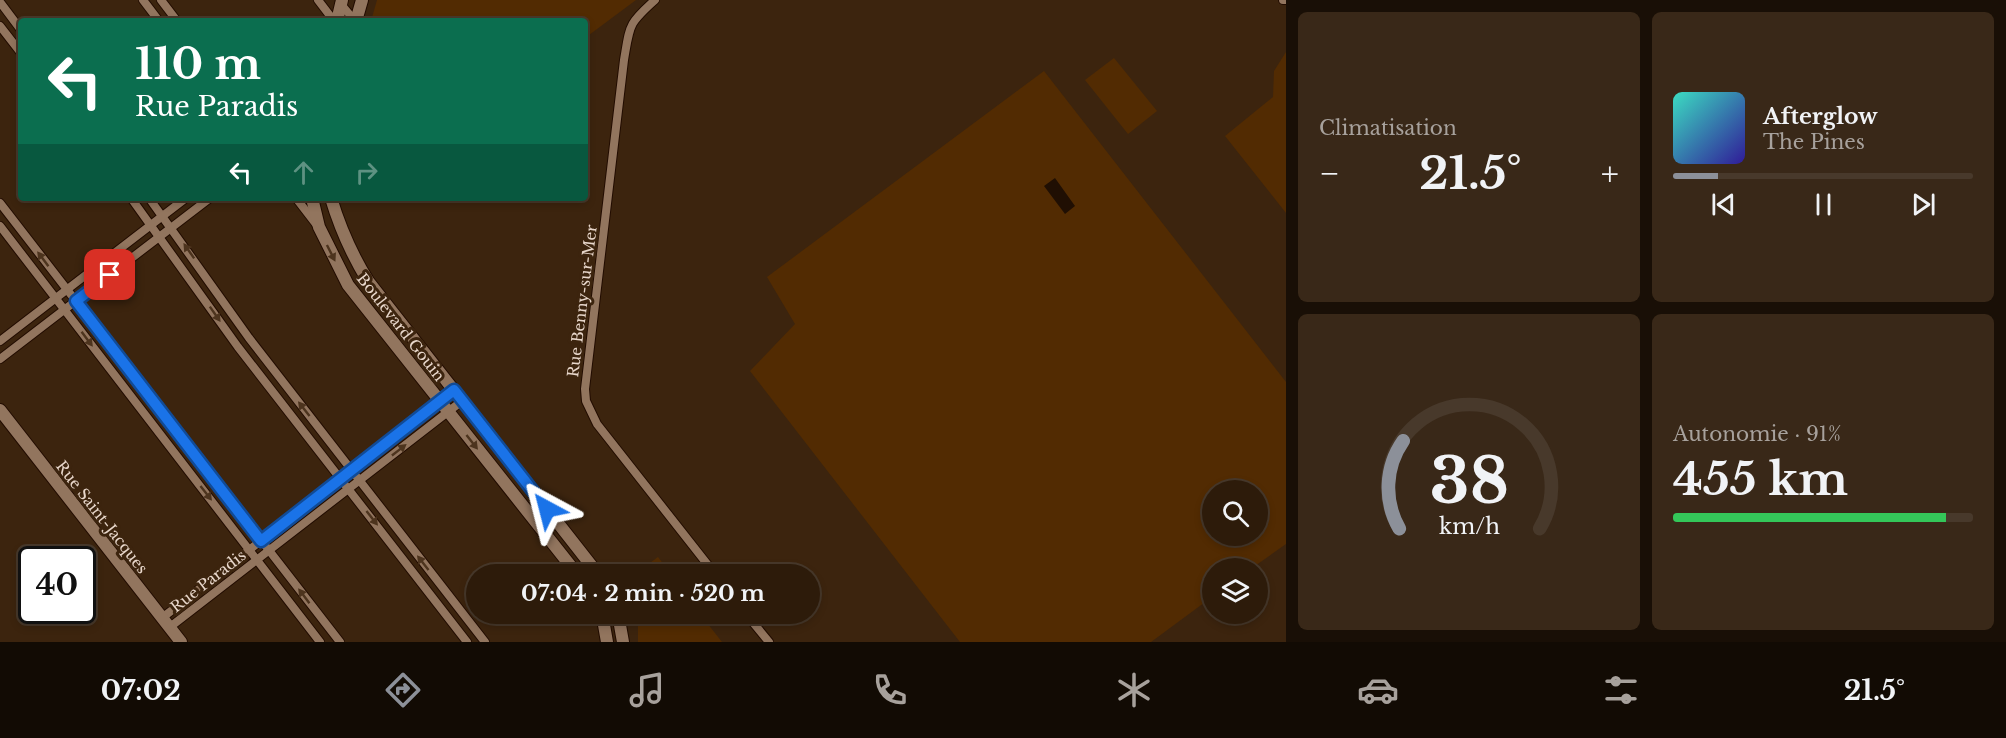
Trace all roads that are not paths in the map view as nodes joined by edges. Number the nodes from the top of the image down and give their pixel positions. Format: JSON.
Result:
{"nodes":[{"id":1,"x":143,"y":0,"type":"edge"},
{"id":2,"x":161,"y":0,"type":"edge"},
{"id":3,"x":318,"y":0,"type":"edge"},
{"id":4,"x":362,"y":0,"type":"edge"},
{"id":5,"x":655,"y":0,"type":"edge"},
{"id":6,"x":0,"y":2,"type":"edge"},
{"id":7,"x":340,"y":2,"type":"edge"},
{"id":8,"x":157,"y":18,"type":"edge"},
{"id":9,"x":173,"y":18,"type":"edge"},
{"id":10,"x":333,"y":18,"type":"edge"},
{"id":11,"x":337,"y":18,"type":"edge"},
{"id":12,"x":353,"y":18,"type":"edge"},
{"id":13,"x":357,"y":18,"type":"edge"},
{"id":14,"x":0,"y":26,"type":"edge"},
{"id":15,"x":18,"y":26,"type":"edge"},
{"id":16,"x":18,"y":49,"type":"edge"},
{"id":17,"x":133,"y":201,"type":"edge"},
{"id":18,"x":151,"y":201,"type":"edge"},
{"id":19,"x":182,"y":201,"type":"edge"},
{"id":20,"x":206,"y":201,"type":"edge"},
{"id":21,"x":298,"y":201,"type":"edge"},
{"id":22,"x":313,"y":201,"type":"edge"},
{"id":23,"x":332,"y":201,"type":"edge"},
{"id":24,"x":0,"y":203,"type":"edge"},
{"id":25,"x":163,"y":216,"type":"junction"},
{"id":26,"x":152,"y":225,"type":"junction"},
{"id":27,"x":0,"y":226,"type":"edge"},
{"id":28,"x":172,"y":227,"type":"junction"},
{"id":29,"x":319,"y":227,"type":"junction"},
{"id":30,"x":160,"y":236,"type":"junction"},
{"id":31,"x":369,"y":281,"type":"junction"},
{"id":32,"x":66,"y":290,"type":"junction"},
{"id":33,"x":354,"y":292,"type":"junction"},
{"id":34,"x":56,"y":298,"type":"junction"},
{"id":35,"x":76,"y":301,"type":"junction"},
{"id":36,"x":65,"y":310,"type":"junction"},
{"id":37,"x":249,"y":338,"type":"junction"},
{"id":38,"x":0,"y":341,"type":"edge"},
{"id":39,"x":238,"y":347,"type":"junction"},
{"id":40,"x":0,"y":359,"type":"edge"},
{"id":41,"x":454,"y":390,"type":"junction"},
{"id":42,"x":440,"y":401,"type":"junction"},
{"id":43,"x":462,"y":401,"type":"junction"},
{"id":44,"x":0,"y":410,"type":"edge"},
{"id":45,"x":448,"y":412,"type":"junction"},
{"id":46,"x":167,"y":420,"type":"junction"},
{"id":47,"x":155,"y":428,"type":"junction"},
{"id":48,"x":351,"y":470,"type":"junction"},
{"id":49,"x":341,"y":478,"type":"junction"},
{"id":50,"x":359,"y":481,"type":"junction"},
{"id":51,"x":349,"y":489,"type":"junction"},
{"id":52,"x":261,"y":541,"type":"junction"},
{"id":53,"x":249,"y":550,"type":"junction"},
{"id":54,"x":270,"y":550,"type":"junction"},
{"id":55,"x":257,"y":560,"type":"junction"},
{"id":56,"x":589,"y":563,"type":"edge"},
{"id":57,"x":569,"y":564,"type":"edge"},
{"id":58,"x":707,"y":564,"type":"edge"},
{"id":59,"x":447,"y":593,"type":"junction"},
{"id":60,"x":436,"y":602,"type":"junction"},
{"id":61,"x":166,"y":622,"type":"junction"},
{"id":62,"x":603,"y":624,"type":"edge"},
{"id":63,"x":620,"y":624,"type":"edge"},
{"id":64,"x":754,"y":624,"type":"edge"},
{"id":65,"x":181,"y":642,"type":"edge"},
{"id":66,"x":320,"y":642,"type":"edge"},
{"id":67,"x":340,"y":642,"type":"edge"},
{"id":68,"x":467,"y":642,"type":"edge"},
{"id":69,"x":485,"y":642,"type":"edge"},
{"id":70,"x":607,"y":642,"type":"edge"},
{"id":71,"x":623,"y":642,"type":"edge"},
{"id":72,"x":769,"y":642,"type":"edge"}],
"edges":[{"from":1,"to":8,"type":"street"},
{"from":2,"to":9,"type":"street"},
{"from":3,"to":10,"type":"street"},
{"from":4,"to":13,"type":"street"},
{"from":5,"to":58,"type":"street","name":"Rue Benny-sur-Mer"},
{"from":6,"to":15,"type":"street"},
{"from":7,"to":11,"type":"street"},
{"from":7,"to":12,"type":"street"},
{"from":14,"to":16,"type":"street"},
{"from":17,"to":26,"type":"street"},
{"from":18,"to":25,"type":"street"},
{"from":19,"to":25,"type":"street"},
{"from":20,"to":28,"type":"street"},
{"from":21,"to":29,"type":"street"},
{"from":22,"to":29,"type":"street","name":"Boulevard Gouin"},
{"from":23,"to":31,"type":"street","name":"Boulevard Gouin"},
{"from":32,"to":24,"type":"street","one_way":true},
{"from":25,"to":26,"type":"street"},
{"from":25,"to":28,"type":"street"},
{"from":26,"to":30,"type":"street"},
{"from":26,"to":32,"type":"street"},
{"from":27,"to":34,"type":"street"},
{"from":28,"to":30,"type":"street"},
{"from":37,"to":28,"type":"street","one_way":true},
{"from":29,"to":33,"type":"street","name":"Boulevard Gouin","one_way":true},
{"from":30,"to":35,"type":"street"},
{"from":30,"to":39,"type":"street","one_way":true},
{"from":31,"to":33,"type":"street"},
{"from":31,"to":41,"type":"street","name":"Boulevard Gouin"},
{"from":32,"to":34,"type":"street"},
{"from":32,"to":35,"type":"street"},
{"from":33,"to":42,"type":"street","name":"Boulevard Gouin"},
{"from":34,"to":36,"type":"street"},
{"from":34,"to":38,"type":"street"},
{"from":35,"to":36,"type":"street"},
{"from":35,"to":46,"type":"street"},
{"from":36,"to":40,"type":"street"},
{"from":36,"to":47,"type":"street","one_way":true},
{"from":37,"to":39,"type":"street"},
{"from":48,"to":37,"type":"street","one_way":true},
{"from":39,"to":49,"type":"street"},
{"from":41,"to":42,"type":"street","name":"Rue Paradis"},
{"from":41,"to":43,"type":"street","name":"Boulevard Gouin"},
{"from":42,"to":45,"type":"street","name":"Boulevard Gouin"},
{"from":42,"to":48,"type":"street","name":"Rue Paradis"},
{"from":43,"to":45,"type":"street","name":"Rue Paradis"},
{"from":43,"to":56,"type":"street","name":"Boulevard Gouin"},
{"from":44,"to":61,"type":"street","name":"Rue Saint-Jacques"},
{"from":50,"to":45,"type":"street","name":"Rue Paradis","one_way":true},
{"from":45,"to":57,"type":"street","name":"Boulevard Gouin","one_way":true},
{"from":46,"to":47,"type":"street"},
{"from":46,"to":52,"type":"street"},
{"from":47,"to":53,"type":"street","one_way":true},
{"from":48,"to":49,"type":"street","name":"Rue Paradis"},
{"from":48,"to":50,"type":"street"},
{"from":49,"to":51,"type":"street"},
{"from":49,"to":52,"type":"street","name":"Rue Paradis"},
{"from":50,"to":51,"type":"street","name":"Rue Paradis"},
{"from":59,"to":50,"type":"street","one_way":true},
{"from":51,"to":54,"type":"street","name":"Rue Paradis"},
{"from":51,"to":60,"type":"street","one_way":true},
{"from":52,"to":53,"type":"street","name":"Rue Paradis"},
{"from":52,"to":54,"type":"street"},
{"from":53,"to":55,"type":"street"},
{"from":53,"to":61,"type":"street","name":"Rue Paradis"},
{"from":54,"to":55,"type":"street","name":"Rue Paradis"},
{"from":67,"to":54,"type":"street","one_way":true},
{"from":55,"to":61,"type":"street","name":"Rue Paradis"},
{"from":55,"to":66,"type":"street"},
{"from":59,"to":60,"type":"street"},
{"from":59,"to":69,"type":"street"},
{"from":60,"to":68,"type":"street"},
{"from":61,"to":65,"type":"street","name":"Rue Saint-Jacques"},
{"from":62,"to":70,"type":"street"},
{"from":63,"to":71,"type":"street"},
{"from":64,"to":72,"type":"street"}]}
